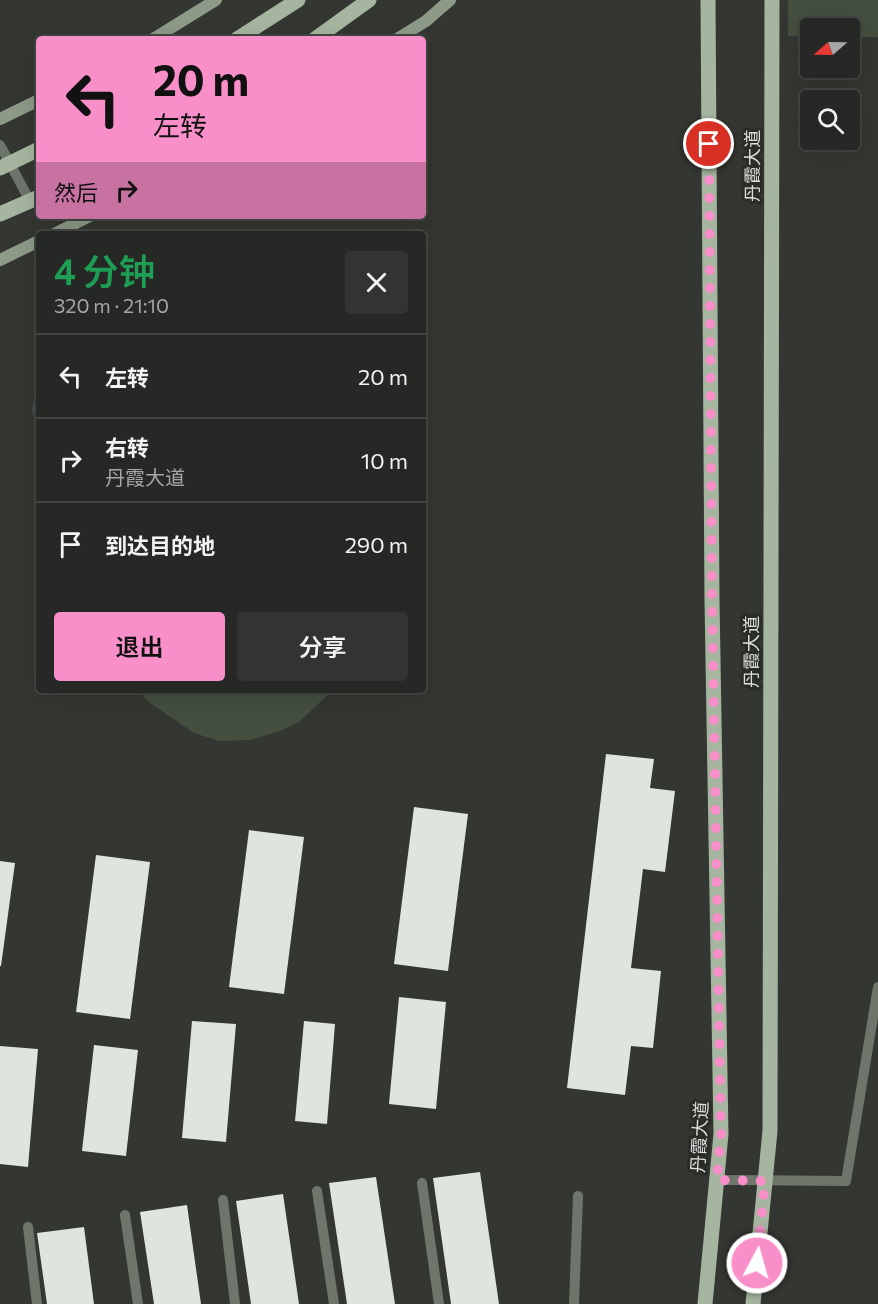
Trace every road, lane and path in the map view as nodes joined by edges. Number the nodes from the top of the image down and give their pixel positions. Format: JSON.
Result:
{"nodes":[{"id":1,"x":216,"y":0,"type":"edge"},
{"id":2,"x":298,"y":0,"type":"edge"},
{"id":3,"x":369,"y":0,"type":"edge"},
{"id":4,"x":450,"y":0,"type":"edge"},
{"id":5,"x":708,"y":0,"type":"edge"},
{"id":6,"x":772,"y":0,"type":"edge"},
{"id":7,"x":158,"y":36,"type":"edge"},
{"id":8,"x":242,"y":36,"type":"edge"},
{"id":9,"x":319,"y":36,"type":"edge"},
{"id":10,"x":402,"y":36,"type":"edge"},
{"id":11,"x":36,"y":102,"type":"edge"},
{"id":12,"x":0,"y":120,"type":"edge"},
{"id":13,"x":0,"y":145,"type":"edge"},
{"id":14,"x":36,"y":150,"type":"edge"},
{"id":15,"x":5,"y":166,"type":"edge"},
{"id":16,"x":35,"y":199,"type":"edge"},
{"id":17,"x":0,"y":214,"type":"edge"},
{"id":18,"x":84,"y":219,"type":"edge"},
{"id":19,"x":60,"y":231,"type":"edge"},
{"id":20,"x":36,"y":242,"type":"edge"},
{"id":21,"x":0,"y":260,"type":"edge"},
{"id":22,"x":878,"y":987,"type":"edge"},
{"id":23,"x":717,"y":1180,"type":"junction"},
{"id":24,"x":765,"y":1181,"type":"junction"},
{"id":25,"x":422,"y":1183,"type":"dead end"},
{"id":26,"x":317,"y":1191,"type":"dead end"},
{"id":27,"x":578,"y":1196,"type":"dead end"},
{"id":28,"x":223,"y":1200,"type":"dead end"},
{"id":29,"x":125,"y":1215,"type":"dead end"},
{"id":30,"x":28,"y":1227,"type":"dead end"},
{"id":31,"x":37,"y":1304,"type":"edge"},
{"id":32,"x":138,"y":1304,"type":"edge"},
{"id":33,"x":235,"y":1304,"type":"edge"},
{"id":34,"x":334,"y":1304,"type":"edge"},
{"id":35,"x":439,"y":1304,"type":"edge"},
{"id":36,"x":574,"y":1304,"type":"edge"},
{"id":37,"x":705,"y":1304,"type":"edge"},
{"id":38,"x":753,"y":1304,"type":"edge"}],
"edges":[{"from":1,"to":7,"type":"main road"},
{"from":2,"to":8,"type":"main road"},
{"from":3,"to":9,"type":"main road"},
{"from":4,"to":10,"type":"main road"},
{"from":5,"to":23,"type":"main road","name":"丹霞大道"},
{"from":6,"to":24,"type":"main road","name":"丹霞大道"},
{"from":11,"to":12,"type":"main road"},
{"from":13,"to":15,"type":"lane"},
{"from":14,"to":15,"type":"main road"},
{"from":15,"to":16,"type":"lane"},
{"from":16,"to":17,"type":"main road"},
{"from":18,"to":19,"type":"main road"},
{"from":20,"to":21,"type":"main road"},
{"from":22,"to":24,"type":"lane"},
{"from":23,"to":24,"type":"lane"},
{"from":23,"to":37,"type":"main road","name":"丹霞大道"},
{"from":24,"to":38,"type":"main road","name":"丹霞大道"},
{"from":25,"to":35,"type":"lane"},
{"from":26,"to":34,"type":"lane"},
{"from":27,"to":36,"type":"lane"},
{"from":28,"to":33,"type":"lane"},
{"from":29,"to":32,"type":"lane"},
{"from":30,"to":31,"type":"lane"}]}
